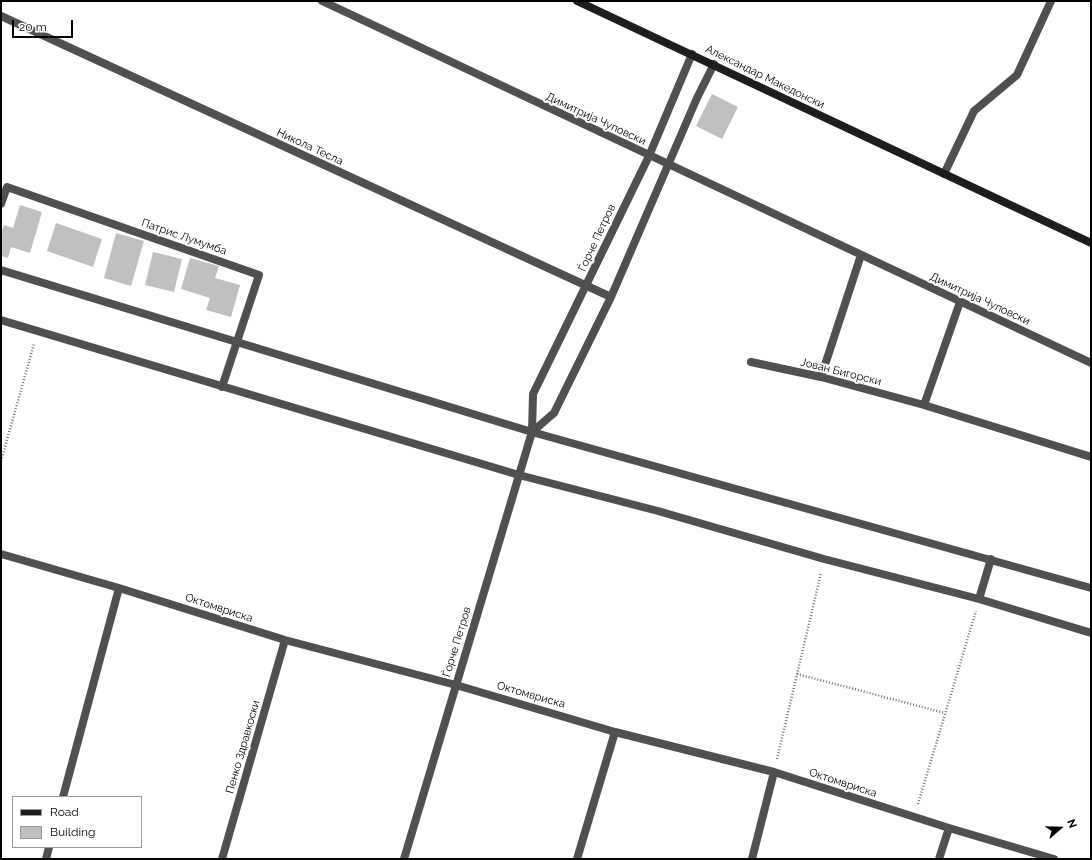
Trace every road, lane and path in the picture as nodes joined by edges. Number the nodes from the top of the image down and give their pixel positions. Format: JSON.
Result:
{"nodes":[{"id":1,"x":322,"y":1,"type":"edge"},
{"id":2,"x":577,"y":1,"type":"edge"},
{"id":3,"x":1051,"y":1,"type":"edge"},
{"id":4,"x":1,"y":16,"type":"edge"},
{"id":5,"x":692,"y":54,"type":"junction"},
{"id":6,"x":714,"y":64,"type":"junction"},
{"id":7,"x":649,"y":156,"type":"junction"},
{"id":8,"x":669,"y":165,"type":"junction"},
{"id":9,"x":944,"y":174,"type":"junction"},
{"id":10,"x":1,"y":204,"type":"edge"},
{"id":11,"x":1091,"y":243,"type":"edge"},
{"id":12,"x":861,"y":255,"type":"junction"},
{"id":13,"x":1,"y":270,"type":"edge"},
{"id":14,"x":586,"y":287,"type":"junction"},
{"id":15,"x":611,"y":297,"type":"junction"},
{"id":16,"x":960,"y":302,"type":"junction"},
{"id":17,"x":1,"y":320,"type":"edge"},
{"id":18,"x":37,"y":331,"type":"junction"},
{"id":19,"x":237,"y":343,"type":"junction"},
{"id":20,"x":751,"y":362,"type":"dead end"},
{"id":21,"x":1091,"y":363,"type":"edge"},
{"id":22,"x":821,"y":377,"type":"junction"},
{"id":23,"x":222,"y":386,"type":"junction"},
{"id":24,"x":924,"y":405,"type":"junction"},
{"id":25,"x":532,"y":432,"type":"junction"},
{"id":26,"x":1091,"y":457,"type":"edge"},
{"id":27,"x":1,"y":461,"type":"edge"},
{"id":28,"x":519,"y":475,"type":"junction"},
{"id":29,"x":1,"y":554,"type":"edge"},
{"id":30,"x":824,"y":559,"type":"junction"},
{"id":31,"x":991,"y":559,"type":"junction"},
{"id":32,"x":119,"y":588,"type":"junction"},
{"id":33,"x":1091,"y":588,"type":"edge"},
{"id":34,"x":979,"y":599,"type":"junction"},
{"id":35,"x":1091,"y":633,"type":"edge"},
{"id":36,"x":285,"y":640,"type":"junction"},
{"id":37,"x":797,"y":674,"type":"junction"},
{"id":38,"x":456,"y":684,"type":"junction"},
{"id":39,"x":945,"y":713,"type":"junction"},
{"id":40,"x":615,"y":732,"type":"junction"},
{"id":41,"x":774,"y":772,"type":"junction"},
{"id":42,"x":62,"y":796,"type":"edge"},
{"id":43,"x":914,"y":817,"type":"junction"},
{"id":44,"x":950,"y":828,"type":"junction"},
{"id":45,"x":49,"y":848,"type":"edge"},
{"id":46,"x":46,"y":859,"type":"edge"},
{"id":47,"x":222,"y":859,"type":"edge"},
{"id":48,"x":404,"y":859,"type":"edge"},
{"id":49,"x":577,"y":859,"type":"edge"},
{"id":50,"x":752,"y":859,"type":"edge"},
{"id":51,"x":939,"y":859,"type":"edge"},
{"id":52,"x":1054,"y":859,"type":"edge"}],
"edges":[{"from":1,"to":7,"type":"street","name":"Димитрија Чуповски"},
{"from":2,"to":5,"type":"street","name":"Александар Македонски"},
{"from":3,"to":9,"type":"street"},
{"from":4,"to":14,"type":"street","name":"Никола Тесла"},
{"from":5,"to":6,"type":"street","name":"Александар Македонски"},
{"from":5,"to":7,"type":"street","name":"Ѓорче Петров"},
{"from":6,"to":8,"type":"street"},
{"from":6,"to":9,"type":"street","name":"Александар Македонски"},
{"from":7,"to":8,"type":"street","name":"Димитрија Чуповски"},
{"from":7,"to":14,"type":"street","name":"Ѓорче Петров"},
{"from":8,"to":12,"type":"street","name":"Димитрија Чуповски"},
{"from":8,"to":15,"type":"street"},
{"from":9,"to":11,"type":"street","name":"Александар Македонски"},
{"from":10,"to":19,"type":"street","name":"Патрис Лумумба"},
{"from":12,"to":16,"type":"street","name":"Димитрија Чуповски"},
{"from":12,"to":22,"type":"street"},
{"from":13,"to":19,"type":"street"},
{"from":14,"to":15,"type":"street","name":"Никола Тесла"},
{"from":14,"to":25,"type":"street","name":"Ѓорче Петров"},
{"from":15,"to":25,"type":"street"},
{"from":16,"to":21,"type":"street","name":"Димитрија Чуповски"},
{"from":16,"to":24,"type":"street"},
{"from":17,"to":18,"type":"street"},
{"from":18,"to":23,"type":"street"},
{"from":18,"to":27,"type":"path"},
{"from":19,"to":23,"type":"street","name":"Патрис Лумумба"},
{"from":19,"to":25,"type":"street"},
{"from":20,"to":22,"type":"street","name":"Јован Бигорски"},
{"from":22,"to":24,"type":"street","name":"Јован Бигорски"},
{"from":23,"to":28,"type":"street"},
{"from":24,"to":26,"type":"street","name":"Јован Бигорски"},
{"from":25,"to":28,"type":"street","name":"Ѓорче Петров"},
{"from":25,"to":31,"type":"street"},
{"from":28,"to":30,"type":"street"},
{"from":28,"to":38,"type":"street","name":"Ѓорче Петров"},
{"from":29,"to":32,"type":"street","name":"Октомвриска"},
{"from":30,"to":34,"type":"street"},
{"from":30,"to":37,"type":"path"},
{"from":31,"to":33,"type":"street"},
{"from":31,"to":34,"type":"street"},
{"from":32,"to":36,"type":"street","name":"Октомвриска"},
{"from":32,"to":42,"type":"street"},
{"from":34,"to":35,"type":"street"},
{"from":34,"to":39,"type":"path"},
{"from":36,"to":38,"type":"street","name":"Октомвриска"},
{"from":36,"to":47,"type":"street","name":"Пенко Здравкоски"},
{"from":37,"to":39,"type":"path"},
{"from":37,"to":41,"type":"path"},
{"from":38,"to":40,"type":"street","name":"Октомвриска"},
{"from":38,"to":48,"type":"street","name":"Ѓорче Петров"},
{"from":39,"to":43,"type":"path"},
{"from":40,"to":41,"type":"street","name":"Октомвриска"},
{"from":40,"to":49,"type":"street"},
{"from":41,"to":43,"type":"street","name":"Октомвриска"},
{"from":41,"to":50,"type":"street"},
{"from":43,"to":44,"type":"street","name":"Октомвриска"},
{"from":44,"to":51,"type":"street"},
{"from":44,"to":52,"type":"street","name":"Октомвриска"},
{"from":45,"to":46,"type":"street"}]}
